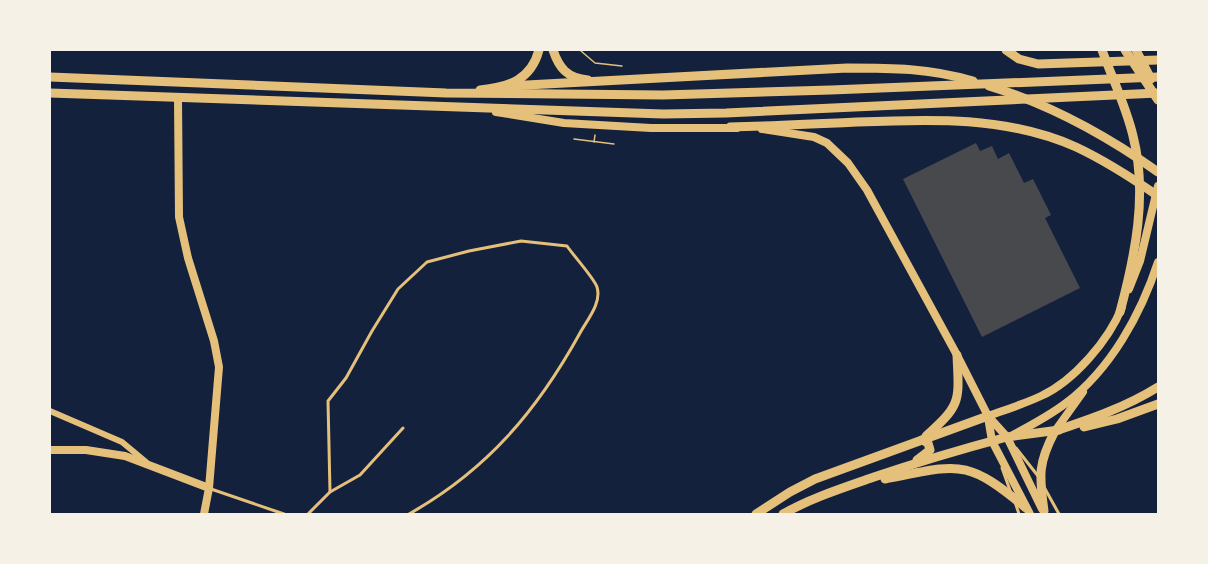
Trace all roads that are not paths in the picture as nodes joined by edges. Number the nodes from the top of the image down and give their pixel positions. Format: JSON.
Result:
{"nodes":[{"id":1,"x":539,"y":50,"type":"edge"},
{"id":2,"x":553,"y":50,"type":"edge"},
{"id":3,"x":1006,"y":50,"type":"edge"},
{"id":4,"x":1102,"y":50,"type":"edge"},
{"id":5,"x":1125,"y":50,"type":"edge"},
{"id":6,"x":1136,"y":50,"type":"edge"},
{"id":7,"x":1158,"y":60,"type":"edge"},
{"id":8,"x":50,"y":77,"type":"edge"},
{"id":9,"x":1158,"y":77,"type":"edge"},
{"id":10,"x":602,"y":81,"type":"junction"},
{"id":11,"x":506,"y":86,"type":"junction"},
{"id":12,"x":50,"y":93,"type":"edge"},
{"id":13,"x":446,"y":93,"type":"junction"},
{"id":14,"x":1158,"y":94,"type":"edge"},
{"id":15,"x":178,"y":98,"type":"junction"},
{"id":16,"x":1158,"y":100,"type":"edge"},
{"id":17,"x":482,"y":109,"type":"junction"},
{"id":18,"x":730,"y":128,"type":"junction"},
{"id":19,"x":1158,"y":172,"type":"edge"},
{"id":20,"x":1158,"y":186,"type":"edge"},
{"id":21,"x":1158,"y":197,"type":"edge"},
{"id":22,"x":1154,"y":208,"type":"junction"},
{"id":23,"x":1158,"y":262,"type":"edge"},
{"id":24,"x":1120,"y":312,"type":"junction"},
{"id":25,"x":957,"y":355,"type":"junction"},
{"id":26,"x":1096,"y":375,"type":"junction"},
{"id":27,"x":1158,"y":387,"type":"edge"},
{"id":28,"x":1158,"y":404,"type":"edge"},
{"id":29,"x":50,"y":411,"type":"edge"},
{"id":30,"x":988,"y":416,"type":"junction"},
{"id":31,"x":402,"y":428,"type":"dead end"},
{"id":32,"x":1055,"y":430,"type":"junction"},
{"id":33,"x":1008,"y":437,"type":"junction"},
{"id":34,"x":922,"y":440,"type":"junction"},
{"id":35,"x":992,"y":441,"type":"junction"},
{"id":36,"x":50,"y":450,"type":"edge"},
{"id":37,"x":147,"y":463,"type":"junction"},
{"id":38,"x":908,"y":466,"type":"junction"},
{"id":39,"x":1039,"y":477,"type":"junction"},
{"id":40,"x":850,"y":485,"type":"junction"},
{"id":41,"x":209,"y":488,"type":"junction"},
{"id":42,"x":330,"y":492,"type":"junction"},
{"id":43,"x":1012,"y":496,"type":"junction"},
{"id":44,"x":1025,"y":512,"type":"edge"},
{"id":45,"x":1044,"y":513,"type":"edge"},
{"id":46,"x":204,"y":514,"type":"edge"},
{"id":47,"x":284,"y":514,"type":"edge"},
{"id":48,"x":308,"y":514,"type":"edge"},
{"id":49,"x":409,"y":514,"type":"edge"},
{"id":50,"x":756,"y":514,"type":"edge"},
{"id":51,"x":783,"y":514,"type":"edge"},
{"id":52,"x":1059,"y":514,"type":"edge"}],
"edges":[{"from":1,"to":11,"type":"main road"},
{"from":2,"to":10,"type":"main road"},
{"from":3,"to":7,"type":"main road"},
{"from":4,"to":24,"type":"main road"},
{"from":5,"to":16,"type":"main road"},
{"from":6,"to":14,"type":"main road"},
{"from":8,"to":13,"type":"main road"},
{"from":9,"to":13,"type":"main road"},
{"from":10,"to":11,"type":"main road"},
{"from":10,"to":19,"type":"main road"},
{"from":11,"to":13,"type":"main road"},
{"from":12,"to":15,"type":"main road"},
{"from":14,"to":17,"type":"main road"},
{"from":15,"to":17,"type":"main road"},
{"from":15,"to":41,"type":"street"},
{"from":17,"to":18,"type":"main road"},
{"from":18,"to":21,"type":"main road"},
{"from":18,"to":25,"type":"main road"},
{"from":20,"to":22,"type":"main road"},
{"from":21,"to":22,"type":"main road"},
{"from":22,"to":24,"type":"main road"},
{"from":23,"to":26,"type":"main road"},
{"from":24,"to":30,"type":"main road"},
{"from":25,"to":30,"type":"main road"},
{"from":25,"to":34,"type":"main road"},
{"from":26,"to":32,"type":"main road"},
{"from":26,"to":33,"type":"main road"},
{"from":27,"to":32,"type":"main road"},
{"from":28,"to":32,"type":"main road"},
{"from":29,"to":37,"type":"street"},
{"from":30,"to":33,"type":"main road"},
{"from":30,"to":34,"type":"main road"},
{"from":30,"to":35,"type":"main road"},
{"from":31,"to":42,"type":"lane"},
{"from":32,"to":33,"type":"main road"},
{"from":32,"to":39,"type":"main road"},
{"from":33,"to":35,"type":"main road"},
{"from":33,"to":39,"type":"lane"},
{"from":33,"to":45,"type":"main road"},
{"from":34,"to":38,"type":"main road"},
{"from":34,"to":50,"type":"main road"},
{"from":35,"to":38,"type":"main road"},
{"from":35,"to":43,"type":"lane"},
{"from":35,"to":44,"type":"main road"},
{"from":36,"to":37,"type":"street"},
{"from":37,"to":41,"type":"street"},
{"from":38,"to":40,"type":"main road"},
{"from":39,"to":45,"type":"main road"},
{"from":39,"to":52,"type":"lane"},
{"from":40,"to":43,"type":"main road"},
{"from":40,"to":51,"type":"main road"},
{"from":41,"to":46,"type":"street"},
{"from":41,"to":47,"type":"lane"},
{"from":42,"to":48,"type":"lane"},
{"from":42,"to":49,"type":"lane"},
{"from":43,"to":44,"type":"main road"}]}
